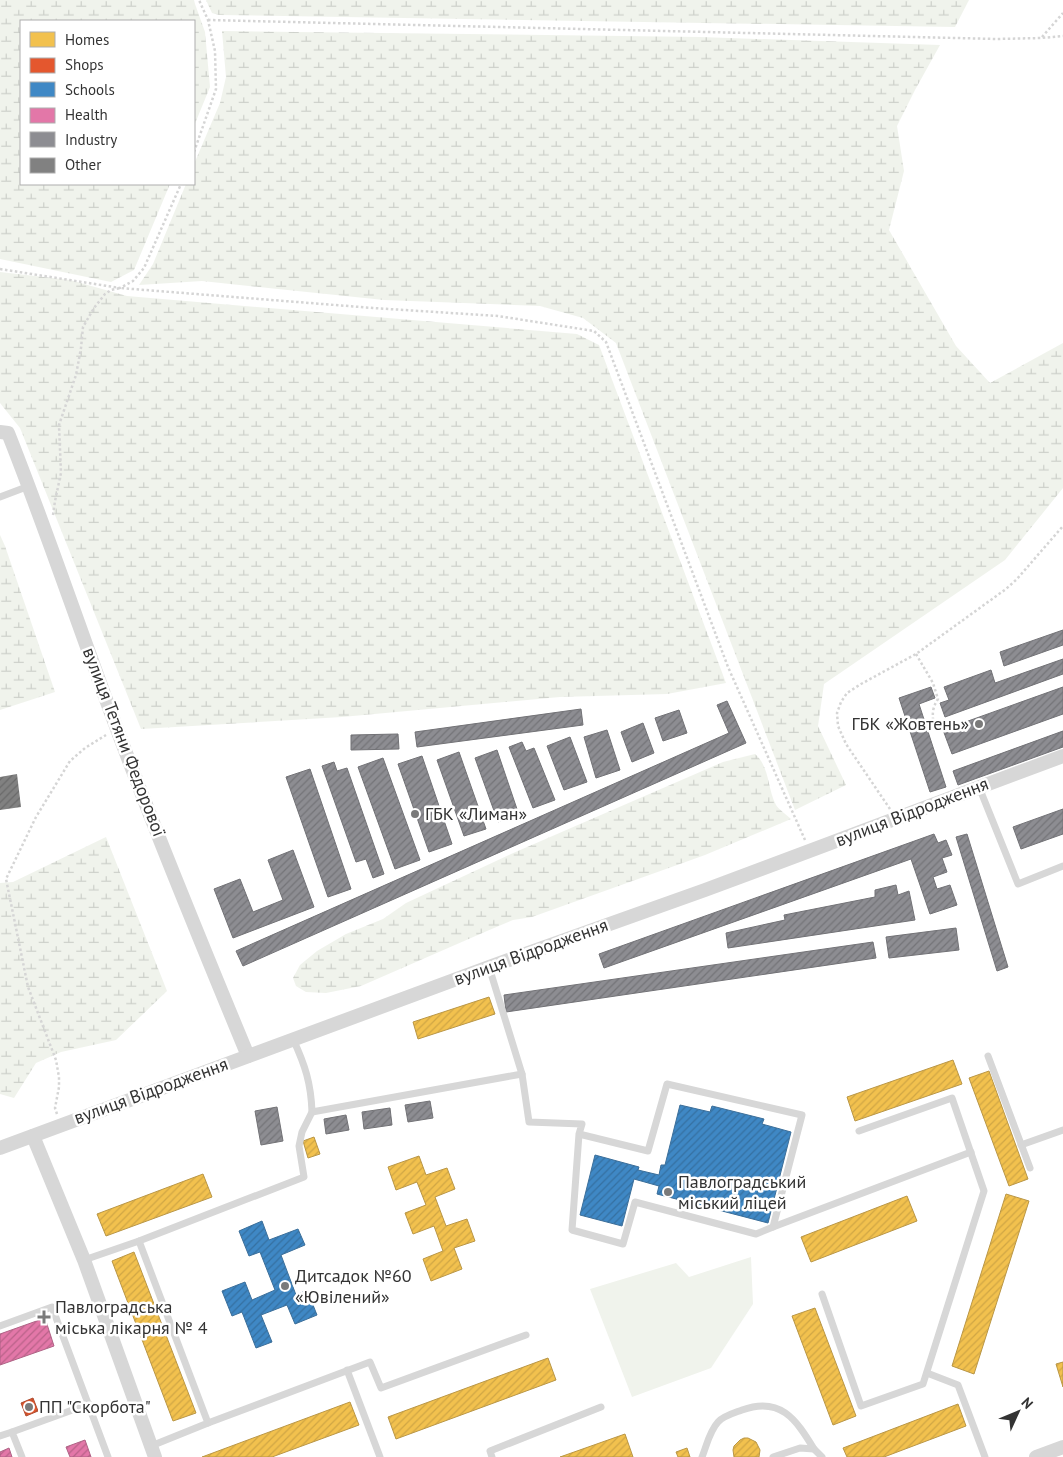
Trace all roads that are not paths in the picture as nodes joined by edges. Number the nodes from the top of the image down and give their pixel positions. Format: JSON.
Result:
{"nodes":[{"id":1,"x":0,"y":432,"type":"edge"},
{"id":2,"x":29,"y":486,"type":"junction"},
{"id":3,"x":0,"y":497,"type":"edge"},
{"id":4,"x":1063,"y":756,"type":"edge"},
{"id":5,"x":978,"y":787,"type":"junction"},
{"id":6,"x":1063,"y":866,"type":"edge"},
{"id":7,"x":489,"y":967,"type":"junction"},
{"id":8,"x":293,"y":1039,"type":"junction"},
{"id":9,"x":248,"y":1056,"type":"junction"},
{"id":10,"x":988,"y":1056,"type":"dead end"},
{"id":11,"x":522,"y":1074,"type":"junction"},
{"id":12,"x":312,"y":1112,"type":"junction"},
{"id":13,"x":1063,"y":1130,"type":"edge"},
{"id":14,"x":859,"y":1131,"type":"dead end"},
{"id":15,"x":579,"y":1134,"type":"junction"},
{"id":16,"x":33,"y":1136,"type":"junction"},
{"id":17,"x":1021,"y":1145,"type":"junction"},
{"id":18,"x":0,"y":1148,"type":"edge"},
{"id":19,"x":971,"y":1152,"type":"junction"},
{"id":20,"x":1030,"y":1168,"type":"dead end"},
{"id":21,"x":773,"y":1227,"type":"junction"},
{"id":22,"x":139,"y":1241,"type":"junction"},
{"id":23,"x":84,"y":1260,"type":"junction"},
{"id":24,"x":822,"y":1294,"type":"dead end"},
{"id":25,"x":0,"y":1326,"type":"edge"},
{"id":26,"x":526,"y":1335,"type":"dead end"},
{"id":27,"x":347,"y":1370,"type":"junction"},
{"id":28,"x":927,"y":1373,"type":"junction"},
{"id":29,"x":89,"y":1404,"type":"junction"},
{"id":30,"x":601,"y":1407,"type":"dead end"},
{"id":31,"x":208,"y":1423,"type":"junction"},
{"id":32,"x":12,"y":1432,"type":"junction"},
{"id":33,"x":0,"y":1436,"type":"edge"},
{"id":34,"x":1063,"y":1447,"type":"edge"},
{"id":35,"x":814,"y":1449,"type":"junction"},
{"id":36,"x":153,"y":1451,"type":"edge"},
{"id":37,"x":22,"y":1457,"type":"edge"},
{"id":38,"x":108,"y":1457,"type":"edge"},
{"id":39,"x":380,"y":1457,"type":"edge"},
{"id":40,"x":492,"y":1457,"type":"edge"},
{"id":41,"x":702,"y":1457,"type":"edge"},
{"id":42,"x":773,"y":1457,"type":"edge"},
{"id":43,"x":822,"y":1457,"type":"edge"},
{"id":44,"x":985,"y":1457,"type":"edge"},
{"id":45,"x":1036,"y":1457,"type":"edge"}],
"edges":[{"from":1,"to":2,"type":"street","name":"вулиця Тетяни Федорової"},
{"from":2,"to":3,"type":"lane"},
{"from":2,"to":9,"type":"street","name":"вулиця Тетяни Федорової"},
{"from":4,"to":5,"type":"street","name":"вулиця Відродження"},
{"from":5,"to":6,"type":"lane"},
{"from":5,"to":7,"type":"street","name":"вулиця Відродження"},
{"from":7,"to":8,"type":"street","name":"вулиця Відродження"},
{"from":7,"to":11,"type":"lane"},
{"from":8,"to":9,"type":"street","name":"вулиця Відродження"},
{"from":8,"to":12,"type":"lane"},
{"from":9,"to":16,"type":"street","name":"вулиця Відродження"},
{"from":10,"to":17,"type":"lane"},
{"from":11,"to":12,"type":"lane"},
{"from":11,"to":15,"type":"lane"},
{"from":12,"to":22,"type":"lane"},
{"from":13,"to":17,"type":"lane"},
{"from":14,"to":19,"type":"lane"},
{"from":15,"to":21,"type":"lane"},
{"from":15,"to":21,"type":"lane"},
{"from":16,"to":18,"type":"street","name":"вулиця Відродження"},
{"from":16,"to":23,"type":"street"},
{"from":17,"to":20,"type":"lane"},
{"from":19,"to":21,"type":"lane"},
{"from":19,"to":28,"type":"lane"},
{"from":22,"to":23,"type":"lane"},
{"from":22,"to":31,"type":"lane"},
{"from":23,"to":36,"type":"street"},
{"from":24,"to":28,"type":"lane"},
{"from":25,"to":29,"type":"lane"},
{"from":26,"to":27,"type":"lane"},
{"from":27,"to":31,"type":"lane"},
{"from":27,"to":39,"type":"lane"},
{"from":28,"to":44,"type":"lane"},
{"from":29,"to":32,"type":"lane"},
{"from":29,"to":38,"type":"lane"},
{"from":30,"to":40,"type":"lane"},
{"from":31,"to":36,"type":"lane"},
{"from":32,"to":33,"type":"lane"},
{"from":32,"to":37,"type":"lane"},
{"from":34,"to":45,"type":"street"},
{"from":35,"to":41,"type":"lane"},
{"from":35,"to":42,"type":"lane"},
{"from":35,"to":43,"type":"lane"}]}
